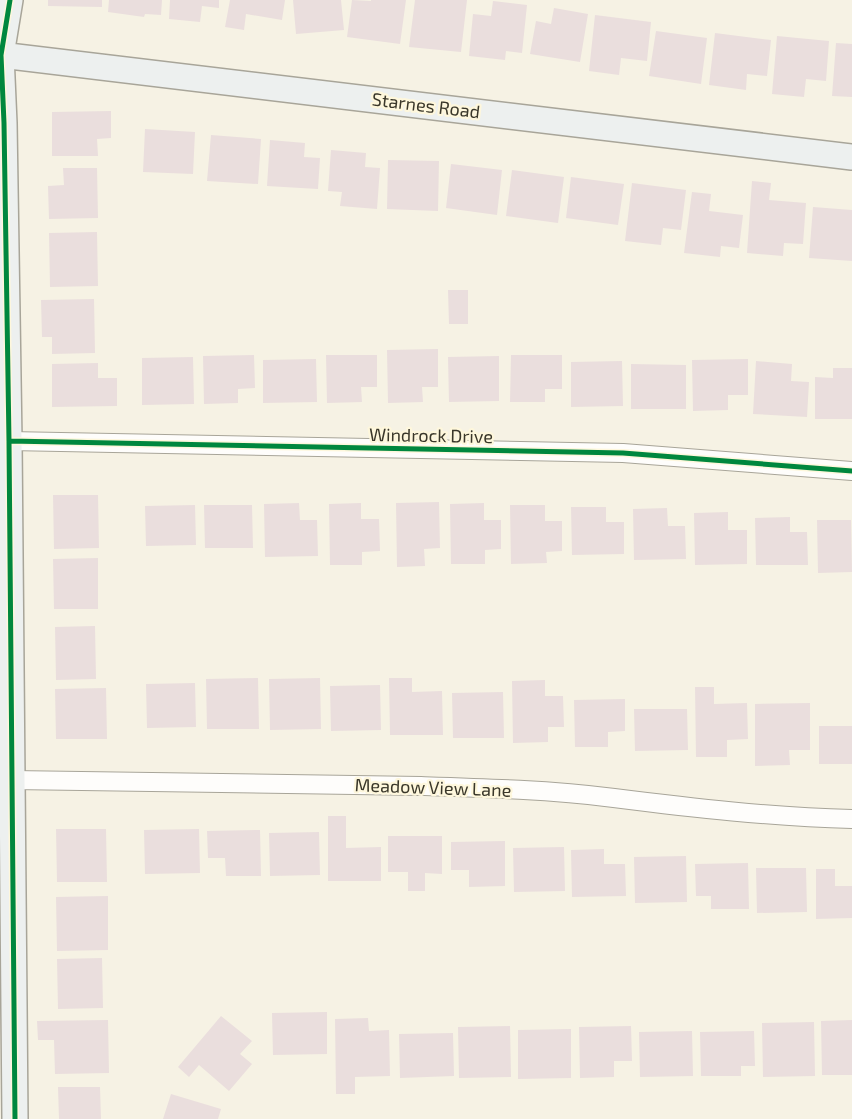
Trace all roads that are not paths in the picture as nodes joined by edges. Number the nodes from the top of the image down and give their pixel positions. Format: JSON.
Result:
{"nodes":[{"id":1,"x":10,"y":0,"type":"edge"},
{"id":2,"x":1,"y":55,"type":"edge"},
{"id":3,"x":852,"y":157,"type":"edge"},
{"id":4,"x":9,"y":441,"type":"junction"},
{"id":5,"x":852,"y":471,"type":"edge"},
{"id":6,"x":12,"y":780,"type":"junction"},
{"id":7,"x":852,"y":819,"type":"edge"},
{"id":8,"x":15,"y":1119,"type":"edge"}],
"edges":[{"from":1,"to":2,"type":"street"},
{"from":2,"to":3,"type":"street","name":"Starnes Road"},
{"from":2,"to":4,"type":"street"},
{"from":4,"to":5,"type":"street","name":"Windrock Drive"},
{"from":4,"to":6,"type":"street"},
{"from":6,"to":7,"type":"street","name":"Meadow View Lane"},
{"from":6,"to":8,"type":"street"}]}
